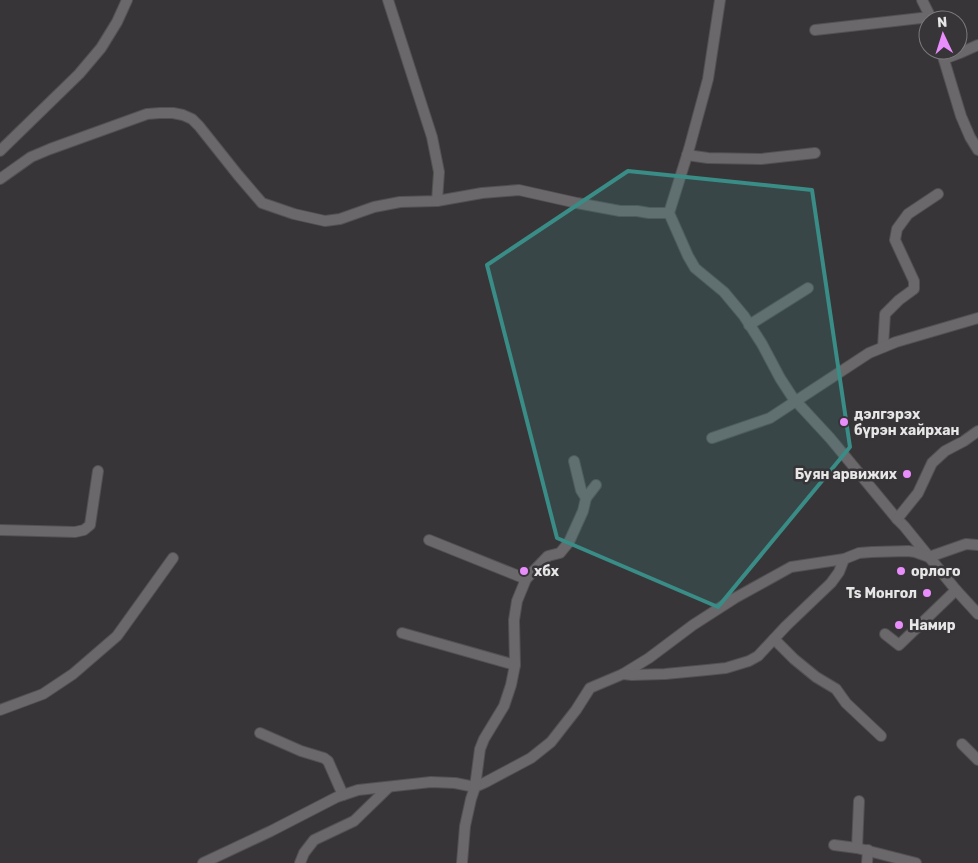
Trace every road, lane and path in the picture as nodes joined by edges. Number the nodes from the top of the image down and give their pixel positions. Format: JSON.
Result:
{"nodes":[{"id":1,"x":388,"y":0,"type":"edge"},
{"id":2,"x":720,"y":0,"type":"edge"},
{"id":3,"x":125,"y":2,"type":"edge"},
{"id":4,"x":918,"y":19,"type":"edge"},
{"id":5,"x":815,"y":30,"type":"dead end"},
{"id":6,"x":945,"y":60,"type":"edge"},
{"id":7,"x":978,"y":150,"type":"edge"},
{"id":8,"x":0,"y":151,"type":"edge"},
{"id":9,"x":815,"y":153,"type":"dead end"},
{"id":10,"x":686,"y":155,"type":"junction"},
{"id":11,"x":0,"y":179,"type":"edge"},
{"id":12,"x":938,"y":194,"type":"dead end"},
{"id":13,"x":437,"y":201,"type":"junction"},
{"id":14,"x":669,"y":213,"type":"junction"},
{"id":15,"x":808,"y":288,"type":"dead end"},
{"id":16,"x":978,"y":318,"type":"edge"},
{"id":17,"x":750,"y":324,"type":"junction"},
{"id":18,"x":883,"y":347,"type":"junction"},
{"id":19,"x":796,"y":401,"type":"junction"},
{"id":20,"x":978,"y":431,"type":"edge"},
{"id":21,"x":712,"y":438,"type":"dead end"},
{"id":22,"x":574,"y":461,"type":"dead end"},
{"id":23,"x":98,"y":471,"type":"dead end"},
{"id":24,"x":596,"y":485,"type":"dead end"},
{"id":25,"x":586,"y":498,"type":"junction"},
{"id":26,"x":897,"y":519,"type":"junction"},
{"id":27,"x":0,"y":530,"type":"edge"},
{"id":28,"x":429,"y":540,"type":"dead end"},
{"id":29,"x":978,"y":545,"type":"edge"},
{"id":30,"x":929,"y":557,"type":"junction"},
{"id":31,"x":173,"y":558,"type":"dead end"},
{"id":32,"x":844,"y":559,"type":"junction"},
{"id":33,"x":526,"y":579,"type":"junction"},
{"id":34,"x":956,"y":590,"type":"junction"},
{"id":35,"x":978,"y":614,"type":"edge"},
{"id":36,"x":402,"y":633,"type":"dead end"},
{"id":37,"x":885,"y":634,"type":"dead end"},
{"id":38,"x":774,"y":638,"type":"junction"},
{"id":39,"x":515,"y":665,"type":"junction"},
{"id":40,"x":623,"y":674,"type":"junction"},
{"id":41,"x":0,"y":710,"type":"edge"},
{"id":42,"x":260,"y":733,"type":"dead end"},
{"id":43,"x":881,"y":736,"type":"dead end"},
{"id":44,"x":962,"y":744,"type":"dead end"},
{"id":45,"x":978,"y":760,"type":"edge"},
{"id":46,"x":389,"y":787,"type":"junction"},
{"id":47,"x":475,"y":787,"type":"junction"},
{"id":48,"x":343,"y":795,"type":"junction"},
{"id":49,"x":859,"y":800,"type":"dead end"},
{"id":50,"x":834,"y":844,"type":"dead end"},
{"id":51,"x":858,"y":848,"type":"junction"},
{"id":52,"x":868,"y":850,"type":"junction"},
{"id":53,"x":203,"y":863,"type":"edge"},
{"id":54,"x":300,"y":863,"type":"edge"},
{"id":55,"x":462,"y":863,"type":"edge"},
{"id":56,"x":867,"y":863,"type":"edge"},
{"id":57,"x":916,"y":863,"type":"edge"}],
"edges":[{"from":1,"to":13,"type":"street"},
{"from":2,"to":10,"type":"street"},
{"from":3,"to":8,"type":"street"},
{"from":4,"to":5,"type":"street"},
{"from":6,"to":7,"type":"street"},
{"from":9,"to":10,"type":"street"},
{"from":10,"to":14,"type":"street"},
{"from":11,"to":13,"type":"street"},
{"from":12,"to":18,"type":"street"},
{"from":13,"to":14,"type":"street"},
{"from":14,"to":17,"type":"street"},
{"from":15,"to":17,"type":"street"},
{"from":16,"to":18,"type":"street"},
{"from":17,"to":19,"type":"street"},
{"from":18,"to":19,"type":"street"},
{"from":19,"to":21,"type":"street"},
{"from":19,"to":26,"type":"street"},
{"from":20,"to":26,"type":"street"},
{"from":22,"to":25,"type":"street"},
{"from":23,"to":27,"type":"street"},
{"from":24,"to":25,"type":"street"},
{"from":25,"to":33,"type":"street"},
{"from":26,"to":30,"type":"street"},
{"from":28,"to":33,"type":"street"},
{"from":29,"to":30,"type":"street"},
{"from":30,"to":32,"type":"street"},
{"from":30,"to":34,"type":"street"},
{"from":31,"to":41,"type":"street"},
{"from":32,"to":38,"type":"street"},
{"from":32,"to":40,"type":"street"},
{"from":33,"to":39,"type":"street"},
{"from":34,"to":35,"type":"street"},
{"from":34,"to":37,"type":"street"},
{"from":36,"to":39,"type":"street"},
{"from":38,"to":40,"type":"street"},
{"from":38,"to":43,"type":"street"},
{"from":39,"to":47,"type":"street"},
{"from":40,"to":47,"type":"street"},
{"from":42,"to":48,"type":"street"},
{"from":44,"to":45,"type":"street"},
{"from":46,"to":47,"type":"street"},
{"from":46,"to":48,"type":"street"},
{"from":46,"to":54,"type":"street"},
{"from":47,"to":55,"type":"street"},
{"from":48,"to":53,"type":"street"},
{"from":49,"to":51,"type":"street"},
{"from":50,"to":51,"type":"street"},
{"from":51,"to":52,"type":"street"},
{"from":52,"to":56,"type":"street"},
{"from":52,"to":57,"type":"street"}]}
